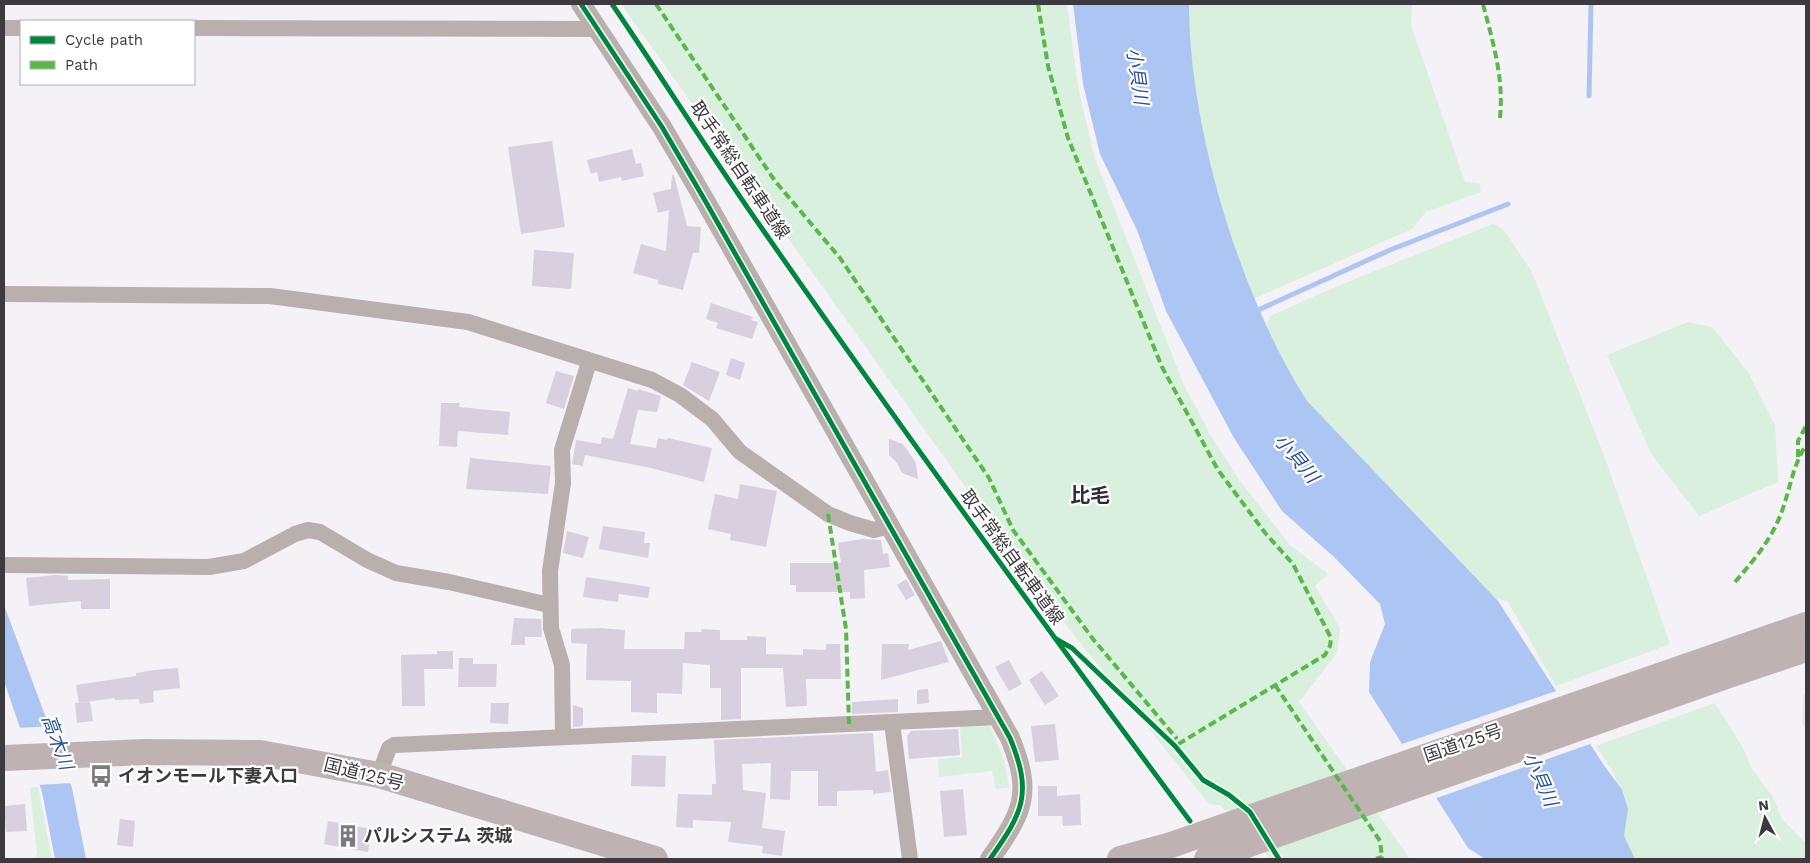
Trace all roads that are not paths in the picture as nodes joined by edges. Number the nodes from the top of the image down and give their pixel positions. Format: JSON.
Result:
{"nodes":[{"id":1,"x":581,"y":4,"type":"edge"},
{"id":2,"x":4,"y":28,"type":"edge"},
{"id":3,"x":20,"y":28,"type":"edge"},
{"id":4,"x":195,"y":28,"type":"edge"},
{"id":5,"x":598,"y":29,"type":"junction"},
{"id":6,"x":4,"y":294,"type":"edge"},
{"id":7,"x":590,"y":362,"type":"junction"},
{"id":8,"x":891,"y":526,"type":"junction"},
{"id":9,"x":6,"y":565,"type":"dead end"},
{"id":10,"x":549,"y":605,"type":"junction"},
{"id":11,"x":1806,"y":625,"type":"edge"},
{"id":12,"x":1806,"y":649,"type":"edge"},
{"id":13,"x":1721,"y":666,"type":"junction"},
{"id":14,"x":999,"y":717,"type":"junction"},
{"id":15,"x":892,"y":723,"type":"junction"},
{"id":16,"x":563,"y":736,"type":"junction"},
{"id":17,"x":12,"y":758,"type":"edge"},
{"id":18,"x":380,"y":775,"type":"junction"},
{"id":19,"x":655,"y":859,"type":"edge"},
{"id":20,"x":910,"y":859,"type":"edge"},
{"id":21,"x":990,"y":859,"type":"edge"},
{"id":22,"x":1120,"y":859,"type":"edge"},
{"id":23,"x":1207,"y":859,"type":"edge"}],
"edges":[{"from":1,"to":5,"type":"street"},
{"from":2,"to":3,"type":"street"},
{"from":4,"to":5,"type":"street"},
{"from":5,"to":8,"type":"street"},
{"from":6,"to":7,"type":"street"},
{"from":7,"to":8,"type":"street"},
{"from":7,"to":10,"type":"street"},
{"from":8,"to":14,"type":"street"},
{"from":9,"to":10,"type":"street"},
{"from":10,"to":16,"type":"street"},
{"from":11,"to":13,"type":"highway","name":"国道125号"},
{"from":12,"to":13,"type":"highway","name":"国道125号"},
{"from":13,"to":22,"type":"highway","name":"国道125号"},
{"from":13,"to":23,"type":"highway","name":"国道125号"},
{"from":14,"to":15,"type":"street"},
{"from":14,"to":21,"type":"street"},
{"from":15,"to":16,"type":"street"},
{"from":15,"to":20,"type":"street"},
{"from":16,"to":18,"type":"street"},
{"from":17,"to":18,"type":"highway","name":"国道125号"},
{"from":18,"to":19,"type":"highway","name":"国道125号"}]}
